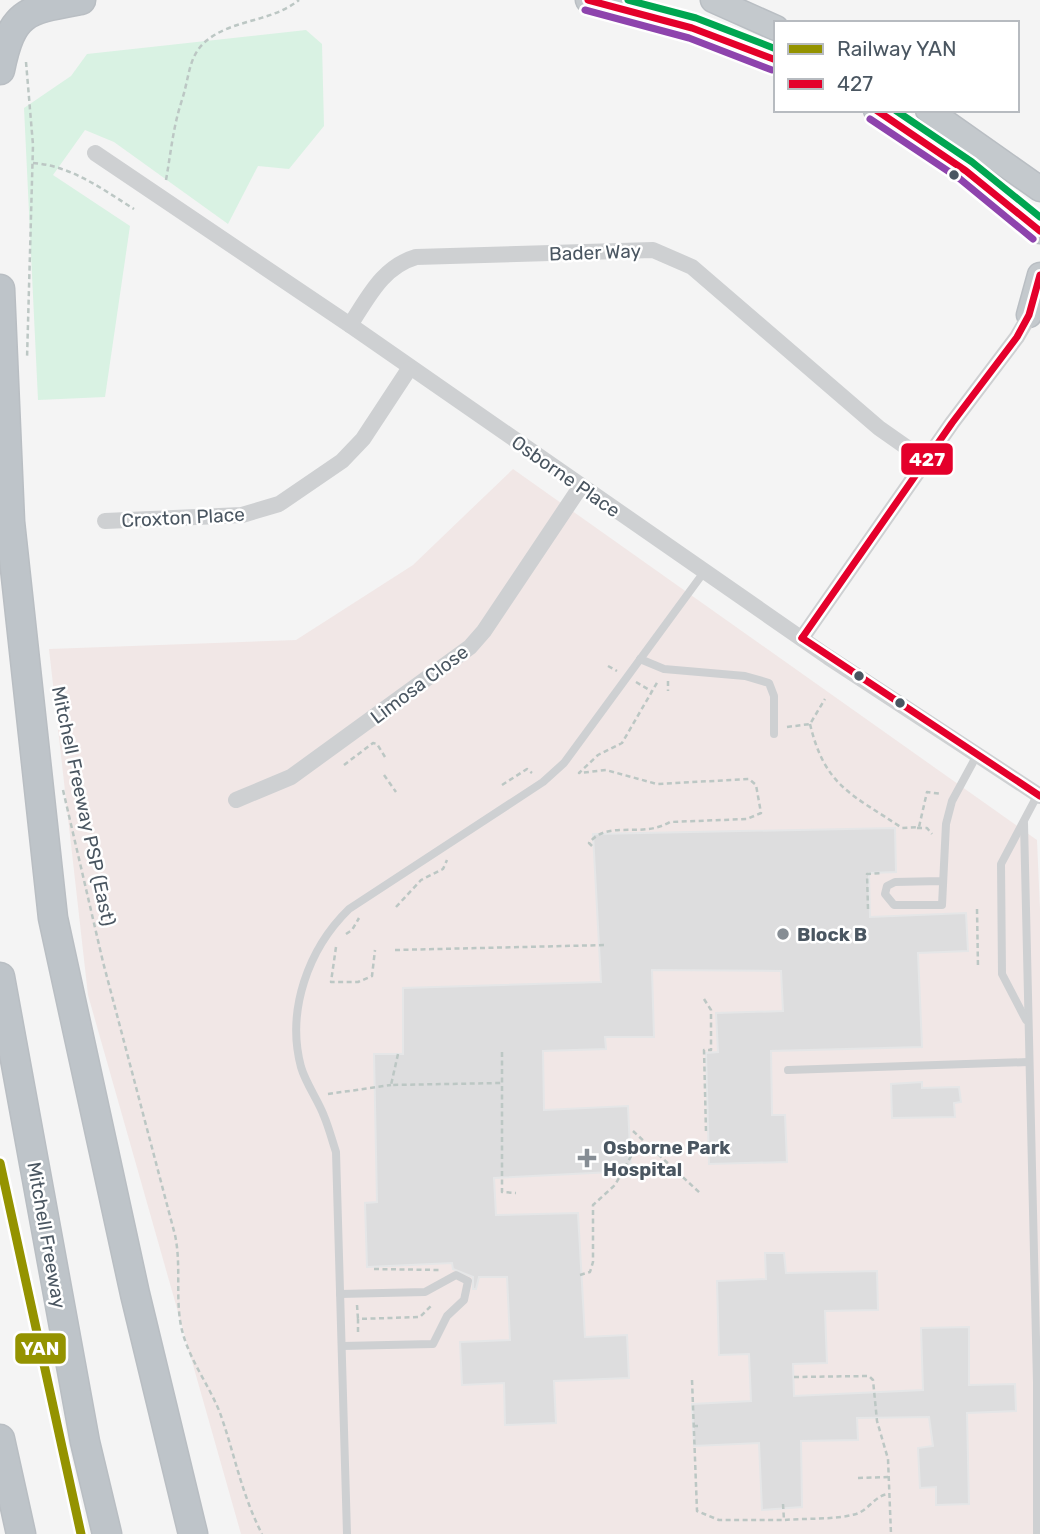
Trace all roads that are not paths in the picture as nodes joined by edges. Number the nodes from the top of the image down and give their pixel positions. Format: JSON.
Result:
{"nodes":[{"id":1,"x":80,"y":0,"type":"edge"},
{"id":2,"x":593,"y":0,"type":"edge"},
{"id":3,"x":713,"y":0,"type":"edge"},
{"id":4,"x":774,"y":27,"type":"edge"},
{"id":5,"x":774,"y":59,"type":"edge"},
{"id":6,"x":0,"y":70,"type":"edge"},
{"id":7,"x":879,"y":112,"type":"edge"},
{"id":8,"x":931,"y":112,"type":"edge"},
{"id":9,"x":95,"y":153,"type":"dead end"},
{"id":10,"x":1040,"y":189,"type":"edge"},
{"id":11,"x":1040,"y":231,"type":"edge"},
{"id":12,"x":1040,"y":275,"type":"edge"},
{"id":13,"x":0,"y":289,"type":"edge"},
{"id":14,"x":1036,"y":313,"type":"edge"},
{"id":15,"x":350,"y":325,"type":"junction"},
{"id":16,"x":409,"y":369,"type":"junction"},
{"id":17,"x":926,"y":461,"type":"junction"},
{"id":18,"x":581,"y":486,"type":"junction"},
{"id":19,"x":105,"y":521,"type":"dead end"},
{"id":20,"x":704,"y":572,"type":"junction"},
{"id":21,"x":802,"y":638,"type":"junction"},
{"id":22,"x":640,"y":659,"type":"junction"},
{"id":23,"x":775,"y":732,"type":"road end"},
{"id":24,"x":979,"y":753,"type":"junction"},
{"id":25,"x":1039,"y":795,"type":"edge"},
{"id":26,"x":236,"y":800,"type":"dead end"},
{"id":27,"x":1024,"y":822,"type":"junction"},
{"id":28,"x":941,"y":881,"type":"junction"},
{"id":29,"x":0,"y":977,"type":"edge"},
{"id":30,"x":1027,"y":1023,"type":"junction"},
{"id":31,"x":1028,"y":1062,"type":"junction"},
{"id":32,"x":788,"y":1070,"type":"dead end"},
{"id":33,"x":340,"y":1294,"type":"junction"},
{"id":34,"x":342,"y":1346,"type":"junction"},
{"id":35,"x":0,"y":1439,"type":"edge"},
{"id":36,"x":21,"y":1534,"type":"edge"},
{"id":37,"x":107,"y":1534,"type":"edge"},
{"id":38,"x":192,"y":1534,"type":"edge"},
{"id":39,"x":347,"y":1534,"type":"edge"},
{"id":40,"x":1037,"y":1534,"type":"edge"}],
"edges":[{"from":1,"to":6,"type":"highway"},
{"from":2,"to":5,"type":"highway"},
{"from":3,"to":4,"type":"highway"},
{"from":7,"to":11,"type":"highway"},
{"from":8,"to":10,"type":"highway"},
{"from":9,"to":15,"type":"street","name":"Osborne Place"},
{"from":12,"to":14,"type":"highway"},
{"from":13,"to":38,"type":"highway"},
{"from":14,"to":17,"type":"street"},
{"from":15,"to":16,"type":"street","name":"Osborne Place"},
{"from":15,"to":17,"type":"street","name":"Bader Way"},
{"from":16,"to":18,"type":"street","name":"Osborne Place"},
{"from":16,"to":19,"type":"street","name":"Croxton Place"},
{"from":17,"to":21,"type":"street"},
{"from":18,"to":20,"type":"street","name":"Osborne Place"},
{"from":18,"to":26,"type":"street","name":"Limosa Close"},
{"from":20,"to":21,"type":"street","name":"Osborne Place"},
{"from":20,"to":22,"type":"lane"},
{"from":21,"to":24,"type":"street","name":"Osborne Place"},
{"from":22,"to":23,"type":"lane"},
{"from":22,"to":33,"type":"lane"},
{"from":24,"to":25,"type":"street","name":"Osborne Place"},
{"from":24,"to":28,"type":"lane"},
{"from":25,"to":27,"type":"lane"},
{"from":27,"to":30,"type":"lane"},
{"from":27,"to":30,"type":"lane"},
{"from":28,"to":28,"type":"lane"},
{"from":29,"to":37,"type":"highway","name":"Mitchell Freeway"},
{"from":30,"to":31,"type":"lane"},
{"from":31,"to":32,"type":"lane"},
{"from":31,"to":40,"type":"lane"},
{"from":33,"to":34,"type":"lane"},
{"from":33,"to":34,"type":"lane"},
{"from":34,"to":39,"type":"lane"},
{"from":35,"to":36,"type":"highway"}]}
